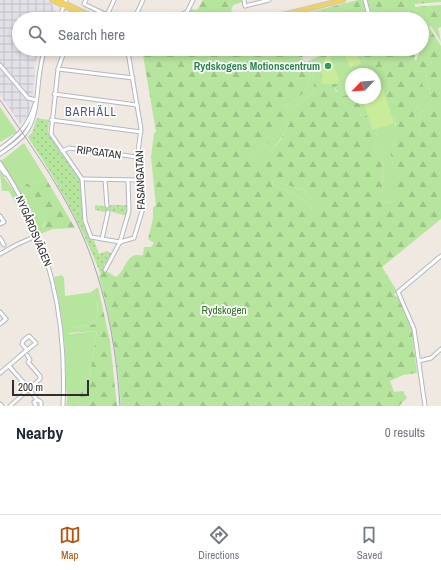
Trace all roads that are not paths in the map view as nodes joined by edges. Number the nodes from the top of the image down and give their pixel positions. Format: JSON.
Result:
{"nodes":[{"id":1,"x":52,"y":0,"type":"edge"},
{"id":2,"x":58,"y":0,"type":"edge"},
{"id":3,"x":86,"y":0,"type":"edge"},
{"id":4,"x":114,"y":0,"type":"edge"},
{"id":5,"x":143,"y":0,"type":"edge"},
{"id":6,"x":193,"y":0,"type":"edge"},
{"id":7,"x":244,"y":0,"type":"edge"},
{"id":8,"x":269,"y":0,"type":"edge"},
{"id":9,"x":343,"y":0,"type":"edge"},
{"id":10,"x":365,"y":0,"type":"edge"},
{"id":11,"x":65,"y":3,"type":"edge"},
{"id":12,"x":80,"y":12,"type":"edge"},
{"id":13,"x":83,"y":12,"type":"edge"},
{"id":14,"x":101,"y":12,"type":"edge"},
{"id":15,"x":108,"y":12,"type":"edge"},
{"id":16,"x":137,"y":12,"type":"edge"},
{"id":17,"x":187,"y":12,"type":"edge"},
{"id":18,"x":294,"y":12,"type":"edge"},
{"id":19,"x":368,"y":12,"type":"edge"},
{"id":20,"x":43,"y":56,"type":"edge"},
{"id":21,"x":63,"y":56,"type":"edge"},
{"id":22,"x":129,"y":56,"type":"edge"},
{"id":23,"x":0,"y":65,"type":"edge"},
{"id":24,"x":58,"y":69,"type":"junction"},
{"id":25,"x":133,"y":78,"type":"junction"},
{"id":26,"x":54,"y":94,"type":"junction"},
{"id":27,"x":36,"y":100,"type":"junction"},
{"id":28,"x":137,"y":105,"type":"junction"},
{"id":29,"x":51,"y":120,"type":"junction"},
{"id":30,"x":141,"y":132,"type":"junction"},
{"id":31,"x":0,"y":149,"type":"edge"},
{"id":32,"x":62,"y":151,"type":"junction"},
{"id":33,"x":0,"y":154,"type":"edge"},
{"id":34,"x":137,"y":157,"type":"junction"},
{"id":35,"x":0,"y":163,"type":"edge"},
{"id":36,"x":0,"y":167,"type":"edge"},
{"id":37,"x":9,"y":178,"type":"junction"},
{"id":38,"x":82,"y":179,"type":"junction"},
{"id":39,"x":105,"y":180,"type":"junction"},
{"id":40,"x":128,"y":180,"type":"junction"},
{"id":41,"x":140,"y":180,"type":"junction"},
{"id":42,"x":107,"y":206,"type":"dead end"},
{"id":43,"x":108,"y":212,"type":"dead end"},
{"id":44,"x":0,"y":216,"type":"edge"},
{"id":45,"x":0,"y":224,"type":"edge"},
{"id":46,"x":38,"y":235,"type":"junction"},
{"id":47,"x":0,"y":238,"type":"edge"},
{"id":48,"x":102,"y":239,"type":"junction"},
{"id":49,"x":120,"y":242,"type":"junction"},
{"id":50,"x":4,"y":245,"type":"dead end"},
{"id":51,"x":0,"y":254,"type":"edge"},
{"id":52,"x":441,"y":256,"type":"edge"},
{"id":53,"x":105,"y":270,"type":"dead end"},
{"id":54,"x":0,"y":312,"type":"edge"},
{"id":55,"x":0,"y":324,"type":"edge"},
{"id":56,"x":441,"y":349,"type":"edge"},
{"id":57,"x":27,"y":350,"type":"junction"},
{"id":58,"x":27,"y":355,"type":"dead end"},
{"id":59,"x":419,"y":361,"type":"junction"},
{"id":60,"x":9,"y":366,"type":"junction"},
{"id":61,"x":0,"y":373,"type":"edge"},
{"id":62,"x":29,"y":389,"type":"junction"},
{"id":63,"x":37,"y":400,"type":"junction"},
{"id":64,"x":0,"y":404,"type":"edge"},
{"id":65,"x":2,"y":406,"type":"edge"},
{"id":66,"x":10,"y":406,"type":"edge"},
{"id":67,"x":36,"y":406,"type":"edge"},
{"id":68,"x":41,"y":406,"type":"edge"},
{"id":69,"x":63,"y":406,"type":"edge"},
{"id":70,"x":425,"y":406,"type":"edge"}],
"edges":[{"from":1,"to":11,"type":"main road"},
{"from":2,"to":11,"type":"main road"},
{"from":3,"to":14,"type":"street"},
{"from":4,"to":15,"type":"street"},
{"from":5,"to":16,"type":"street"},
{"from":6,"to":17,"type":"street"},
{"from":7,"to":8,"type":"street"},
{"from":9,"to":18,"type":"main road"},
{"from":10,"to":19,"type":"street"},
{"from":11,"to":12,"type":"main road"},
{"from":11,"to":13,"type":"main road"},
{"from":20,"to":27,"type":"street"},
{"from":21,"to":24,"type":"street"},
{"from":22,"to":25,"type":"street","name":"FASANGATAN"},
{"from":23,"to":27,"type":"street"},
{"from":24,"to":25,"type":"street"},
{"from":24,"to":26,"type":"street"},
{"from":25,"to":28,"type":"street","name":"FASANGATAN"},
{"from":26,"to":28,"type":"street"},
{"from":26,"to":29,"type":"street"},
{"from":27,"to":31,"type":"street"},
{"from":27,"to":33,"type":"street"},
{"from":28,"to":30,"type":"street","name":"FASANGATAN"},
{"from":29,"to":30,"type":"street"},
{"from":29,"to":32,"type":"street"},
{"from":30,"to":34,"type":"street","name":"FASANGATAN"},
{"from":32,"to":34,"type":"street","name":"RIPGATAN"},
{"from":32,"to":38,"type":"street"},
{"from":34,"to":41,"type":"street","name":"FASANGATAN"},
{"from":35,"to":37,"type":"street","name":"NYGÅRDSVÄGEN"},
{"from":36,"to":37,"type":"street","name":"NYGÅRDSVÄGEN"},
{"from":37,"to":46,"type":"street","name":"NYGÅRDSVÄGEN"},
{"from":38,"to":39,"type":"street"},
{"from":38,"to":48,"type":"street"},
{"from":39,"to":40,"type":"street"},
{"from":39,"to":42,"type":"street"},
{"from":40,"to":41,"type":"street"},
{"from":40,"to":49,"type":"street"},
{"from":41,"to":49,"type":"street","name":"FASANGATAN"},
{"from":43,"to":48,"type":"street"},
{"from":44,"to":45,"type":"street"},
{"from":46,"to":51,"type":"street"},
{"from":46,"to":69,"type":"street","name":"NYGÅRDSVÄGEN"},
{"from":47,"to":50,"type":"street"},
{"from":48,"to":49,"type":"street"},
{"from":49,"to":53,"type":"street"},
{"from":52,"to":59,"type":"street"},
{"from":54,"to":55,"type":"street"},
{"from":56,"to":59,"type":"street"},
{"from":57,"to":57,"type":"street"},
{"from":57,"to":60,"type":"street"},
{"from":58,"to":62,"type":"street"},
{"from":59,"to":70,"type":"street"},
{"from":60,"to":61,"type":"street"},
{"from":60,"to":62,"type":"street"},
{"from":62,"to":63,"type":"street"},
{"from":62,"to":66,"type":"street"},
{"from":63,"to":67,"type":"street"},
{"from":63,"to":68,"type":"street"},
{"from":64,"to":65,"type":"street"}]}
